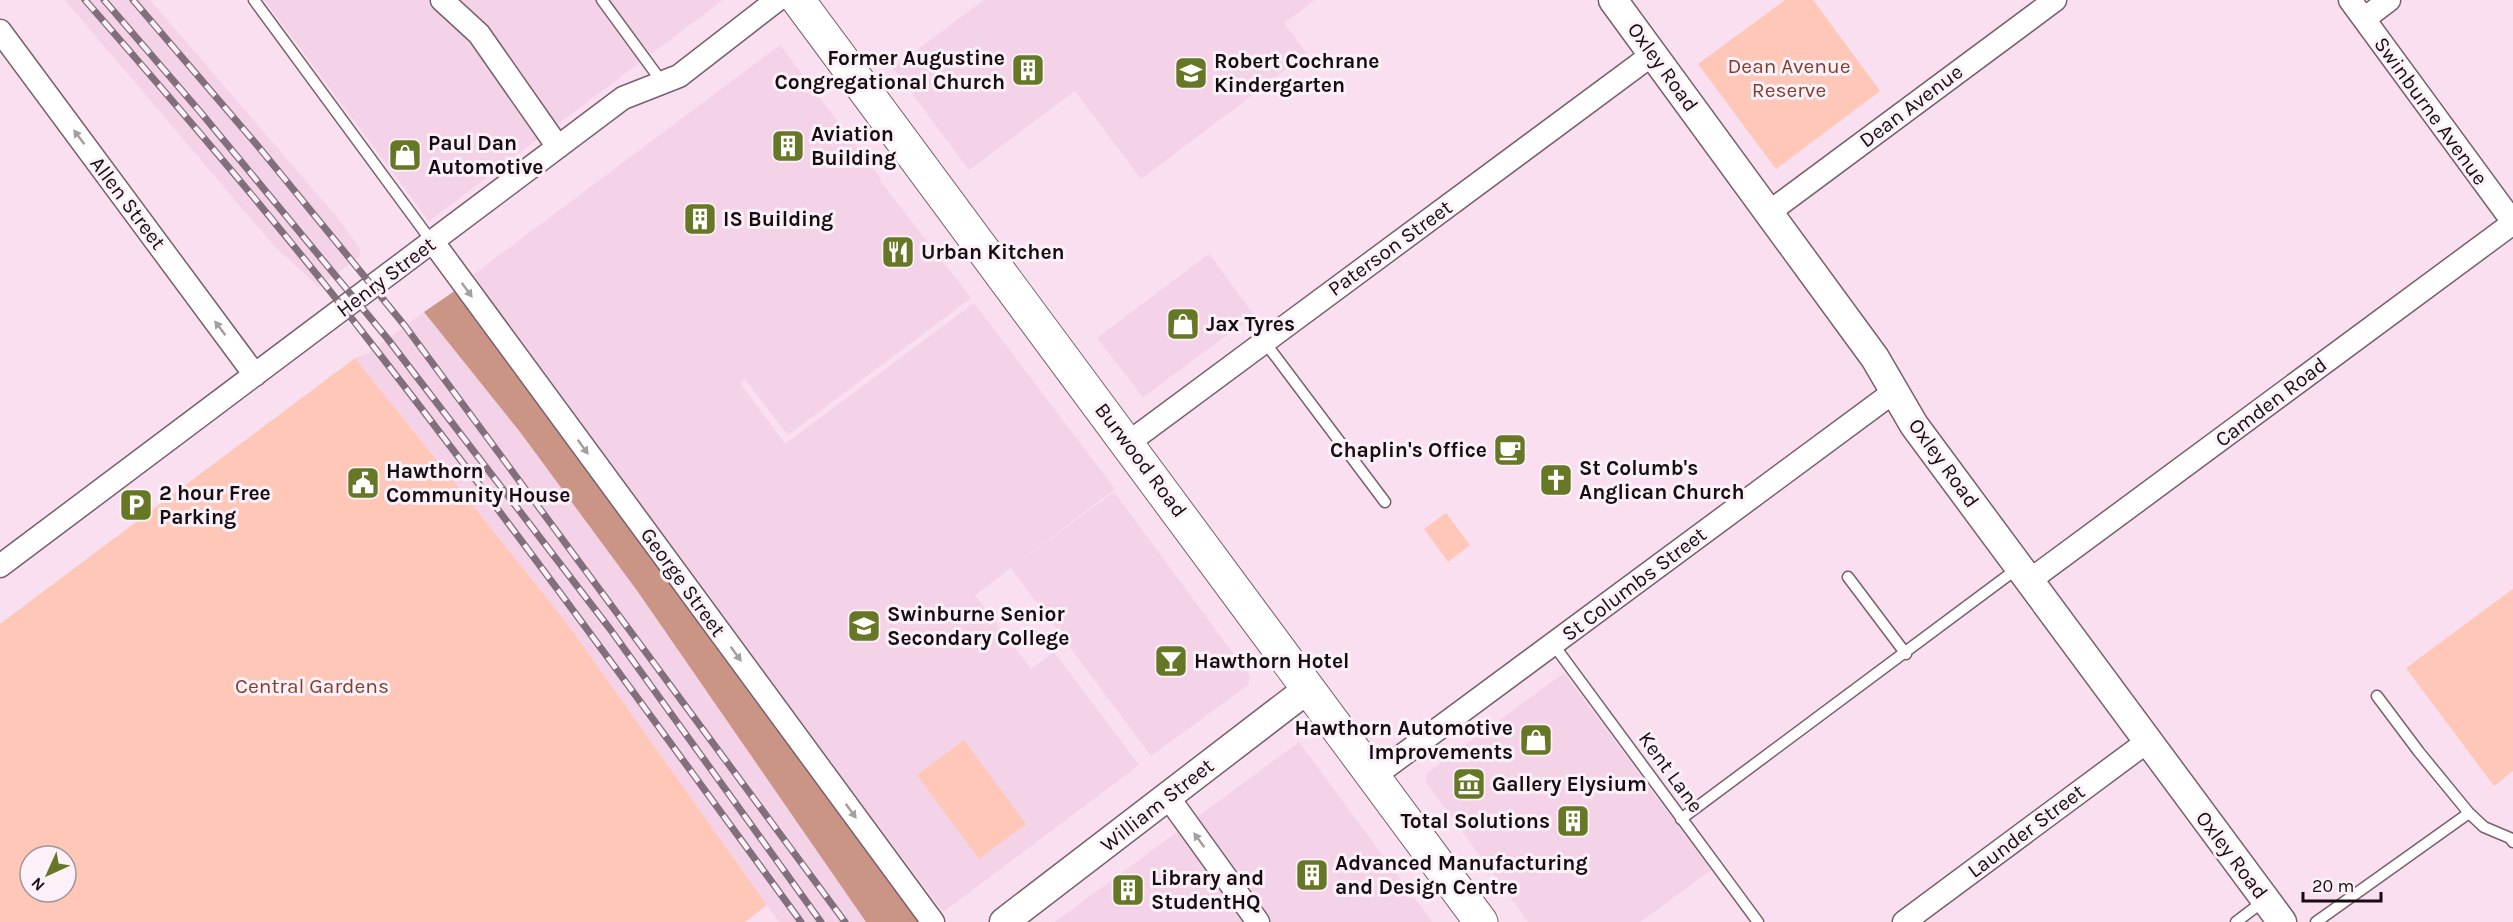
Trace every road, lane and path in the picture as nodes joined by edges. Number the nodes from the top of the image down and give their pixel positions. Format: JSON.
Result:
{"nodes":[{"id":1,"x":254,"y":0,"type":"edge"},
{"id":2,"x":442,"y":0,"type":"edge"},
{"id":3,"x":602,"y":0,"type":"edge"},
{"id":4,"x":777,"y":0,"type":"edge"},
{"id":5,"x":798,"y":0,"type":"edge"},
{"id":6,"x":1613,"y":0,"type":"edge"},
{"id":7,"x":2055,"y":0,"type":"edge"},
{"id":8,"x":2350,"y":0,"type":"edge"},
{"id":9,"x":2389,"y":0,"type":"edge"},
{"id":10,"x":2364,"y":19,"type":"junction"},
{"id":11,"x":0,"y":32,"type":"edge"},
{"id":12,"x":1653,"y":54,"type":"junction"},
{"id":13,"x":662,"y":82,"type":"junction"},
{"id":14,"x":558,"y":147,"type":"junction"},
{"id":15,"x":1768,"y":213,"type":"junction"},
{"id":16,"x":2513,"y":222,"type":"edge"},
{"id":17,"x":433,"y":242,"type":"junction"},
{"id":18,"x":1264,"y":341,"type":"junction"},
{"id":19,"x":255,"y":375,"type":"junction"},
{"id":20,"x":1895,"y":391,"type":"junction"},
{"id":21,"x":1128,"y":443,"type":"junction"},
{"id":22,"x":1385,"y":502,"type":"dead end"},
{"id":23,"x":3,"y":558,"type":"edge"},
{"id":24,"x":2024,"y":574,"type":"junction"},
{"id":25,"x":1848,"y":577,"type":"dead end"},
{"id":26,"x":1553,"y":644,"type":"junction"},
{"id":27,"x":1906,"y":654,"type":"junction"},
{"id":28,"x":1309,"y":688,"type":"junction"},
{"id":29,"x":2377,"y":696,"type":"dead end"},
{"id":30,"x":2148,"y":741,"type":"junction"},
{"id":31,"x":1373,"y":777,"type":"junction"},
{"id":32,"x":1168,"y":796,"type":"junction"},
{"id":33,"x":2469,"y":813,"type":"junction"},
{"id":34,"x":1681,"y":819,"type":"junction"},
{"id":35,"x":2513,"y":842,"type":"edge"},
{"id":36,"x":2274,"y":911,"type":"edge"},
{"id":37,"x":933,"y":922,"type":"edge"},
{"id":38,"x":1004,"y":922,"type":"edge"},
{"id":39,"x":1257,"y":922,"type":"edge"},
{"id":40,"x":1481,"y":922,"type":"edge"},
{"id":41,"x":1758,"y":922,"type":"edge"},
{"id":42,"x":1904,"y":922,"type":"edge"},
{"id":43,"x":2236,"y":922,"type":"edge"},
{"id":44,"x":2316,"y":922,"type":"edge"}],
"edges":[{"from":1,"to":17,"type":"lane"},
{"from":2,"to":14,"type":"street"},
{"from":3,"to":13,"type":"lane"},
{"from":4,"to":13,"type":"street","name":"Henry Street"},
{"from":5,"to":21,"type":"main road","name":"Burwood Road"},
{"from":6,"to":12,"type":"street","name":"Oxley Road"},
{"from":7,"to":15,"type":"street","name":"Dean Avenue"},
{"from":8,"to":10,"type":"street","name":"Swinburne Avenue"},
{"from":9,"to":10,"type":"street"},
{"from":10,"to":16,"type":"street","name":"Swinburne Avenue"},
{"from":19,"to":11,"type":"street","name":"Allen Street","one_way":true},
{"from":12,"to":15,"type":"street","name":"Oxley Road"},
{"from":12,"to":18,"type":"street","name":"Paterson Street"},
{"from":13,"to":14,"type":"street","name":"Henry Street"},
{"from":14,"to":17,"type":"street","name":"Henry Street"},
{"from":15,"to":20,"type":"street","name":"Oxley Road"},
{"from":16,"to":24,"type":"street","name":"Camden Road"},
{"from":17,"to":19,"type":"street","name":"Henry Street"},
{"from":17,"to":37,"type":"street","name":"George Street","one_way":true},
{"from":18,"to":21,"type":"street","name":"Paterson Street"},
{"from":18,"to":22,"type":"lane"},
{"from":19,"to":23,"type":"street","name":"Henry Street"},
{"from":20,"to":24,"type":"street","name":"Oxley Road"},
{"from":20,"to":26,"type":"street","name":"St Columbs Street"},
{"from":21,"to":28,"type":"main road","name":"Burwood Road"},
{"from":24,"to":27,"type":"lane"},
{"from":24,"to":30,"type":"street","name":"Oxley Road"},
{"from":25,"to":27,"type":"lane"},
{"from":26,"to":31,"type":"street","name":"St Columbs Street"},
{"from":26,"to":34,"type":"lane","name":"Kent Lane"},
{"from":27,"to":34,"type":"lane"},
{"from":28,"to":31,"type":"main road","name":"Burwood Road"},
{"from":28,"to":32,"type":"street","name":"William Street"},
{"from":29,"to":33,"type":"lane"},
{"from":30,"to":36,"type":"street","name":"Oxley Road"},
{"from":30,"to":42,"type":"street","name":"Launder Street"},
{"from":31,"to":40,"type":"main road","name":"Burwood Road"},
{"from":32,"to":38,"type":"street","name":"William Street"},
{"from":39,"to":32,"type":"street","one_way":true},
{"from":33,"to":35,"type":"lane"},
{"from":33,"to":44,"type":"lane"},
{"from":34,"to":41,"type":"lane","name":"Kent Lane"},
{"from":36,"to":43,"type":"lane"}]}
